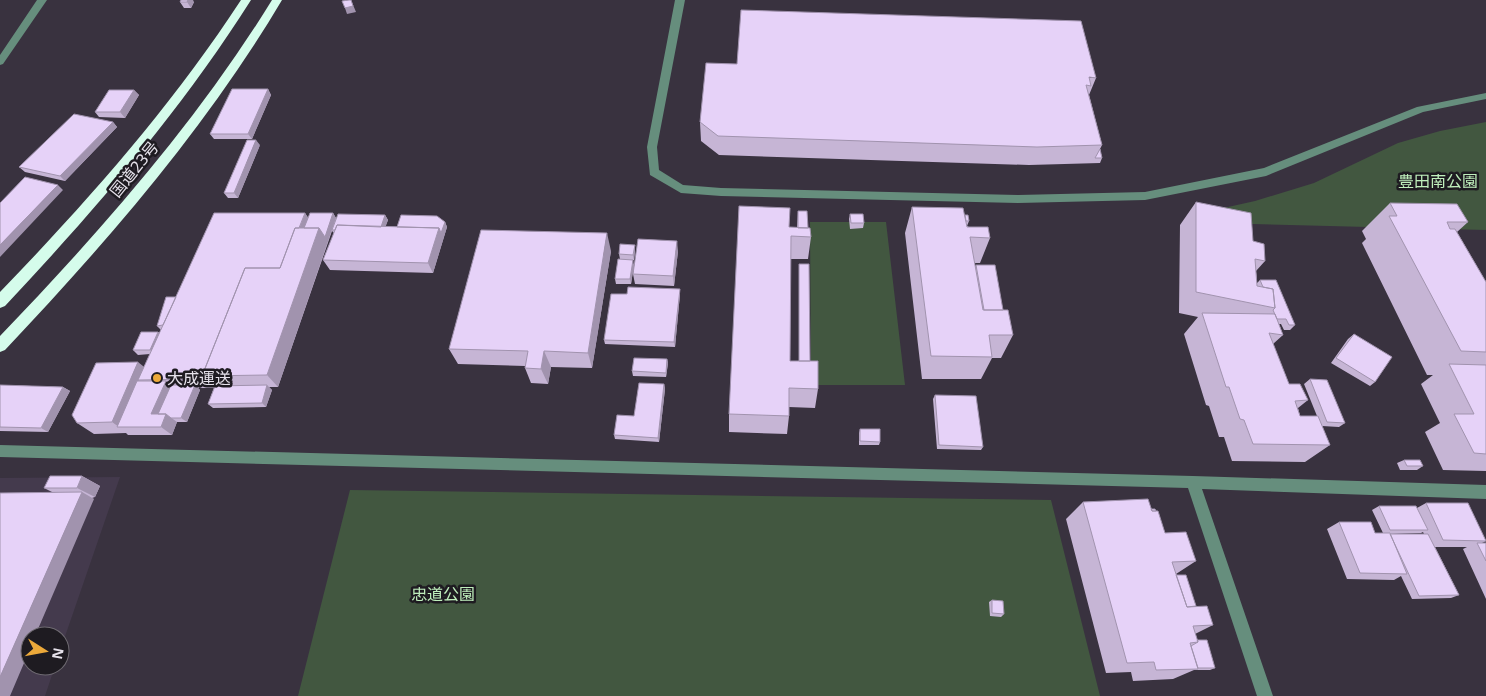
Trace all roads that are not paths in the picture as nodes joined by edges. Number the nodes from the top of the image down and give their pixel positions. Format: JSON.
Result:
{"nodes":[{"id":1,"x":42,"y":0,"type":"edge"},
{"id":2,"x":246,"y":0,"type":"edge"},
{"id":3,"x":277,"y":0,"type":"edge"},
{"id":4,"x":680,"y":0,"type":"edge"},
{"id":5,"x":0,"y":62,"type":"edge"},
{"id":6,"x":1486,"y":96,"type":"edge"},
{"id":7,"x":0,"y":302,"type":"edge"},
{"id":8,"x":0,"y":346,"type":"edge"},
{"id":9,"x":0,"y":451,"type":"edge"},
{"id":10,"x":1194,"y":482,"type":"junction"},
{"id":11,"x":1486,"y":492,"type":"edge"},
{"id":12,"x":1265,"y":696,"type":"edge"}],
"edges":[{"from":1,"to":5,"type":"street"},
{"from":2,"to":7,"type":"highway","name":"国道23号"},
{"from":3,"to":8,"type":"highway","name":"国道23号"},
{"from":4,"to":6,"type":"street"},
{"from":9,"to":10,"type":"street"},
{"from":10,"to":11,"type":"street"},
{"from":10,"to":12,"type":"street"}]}
